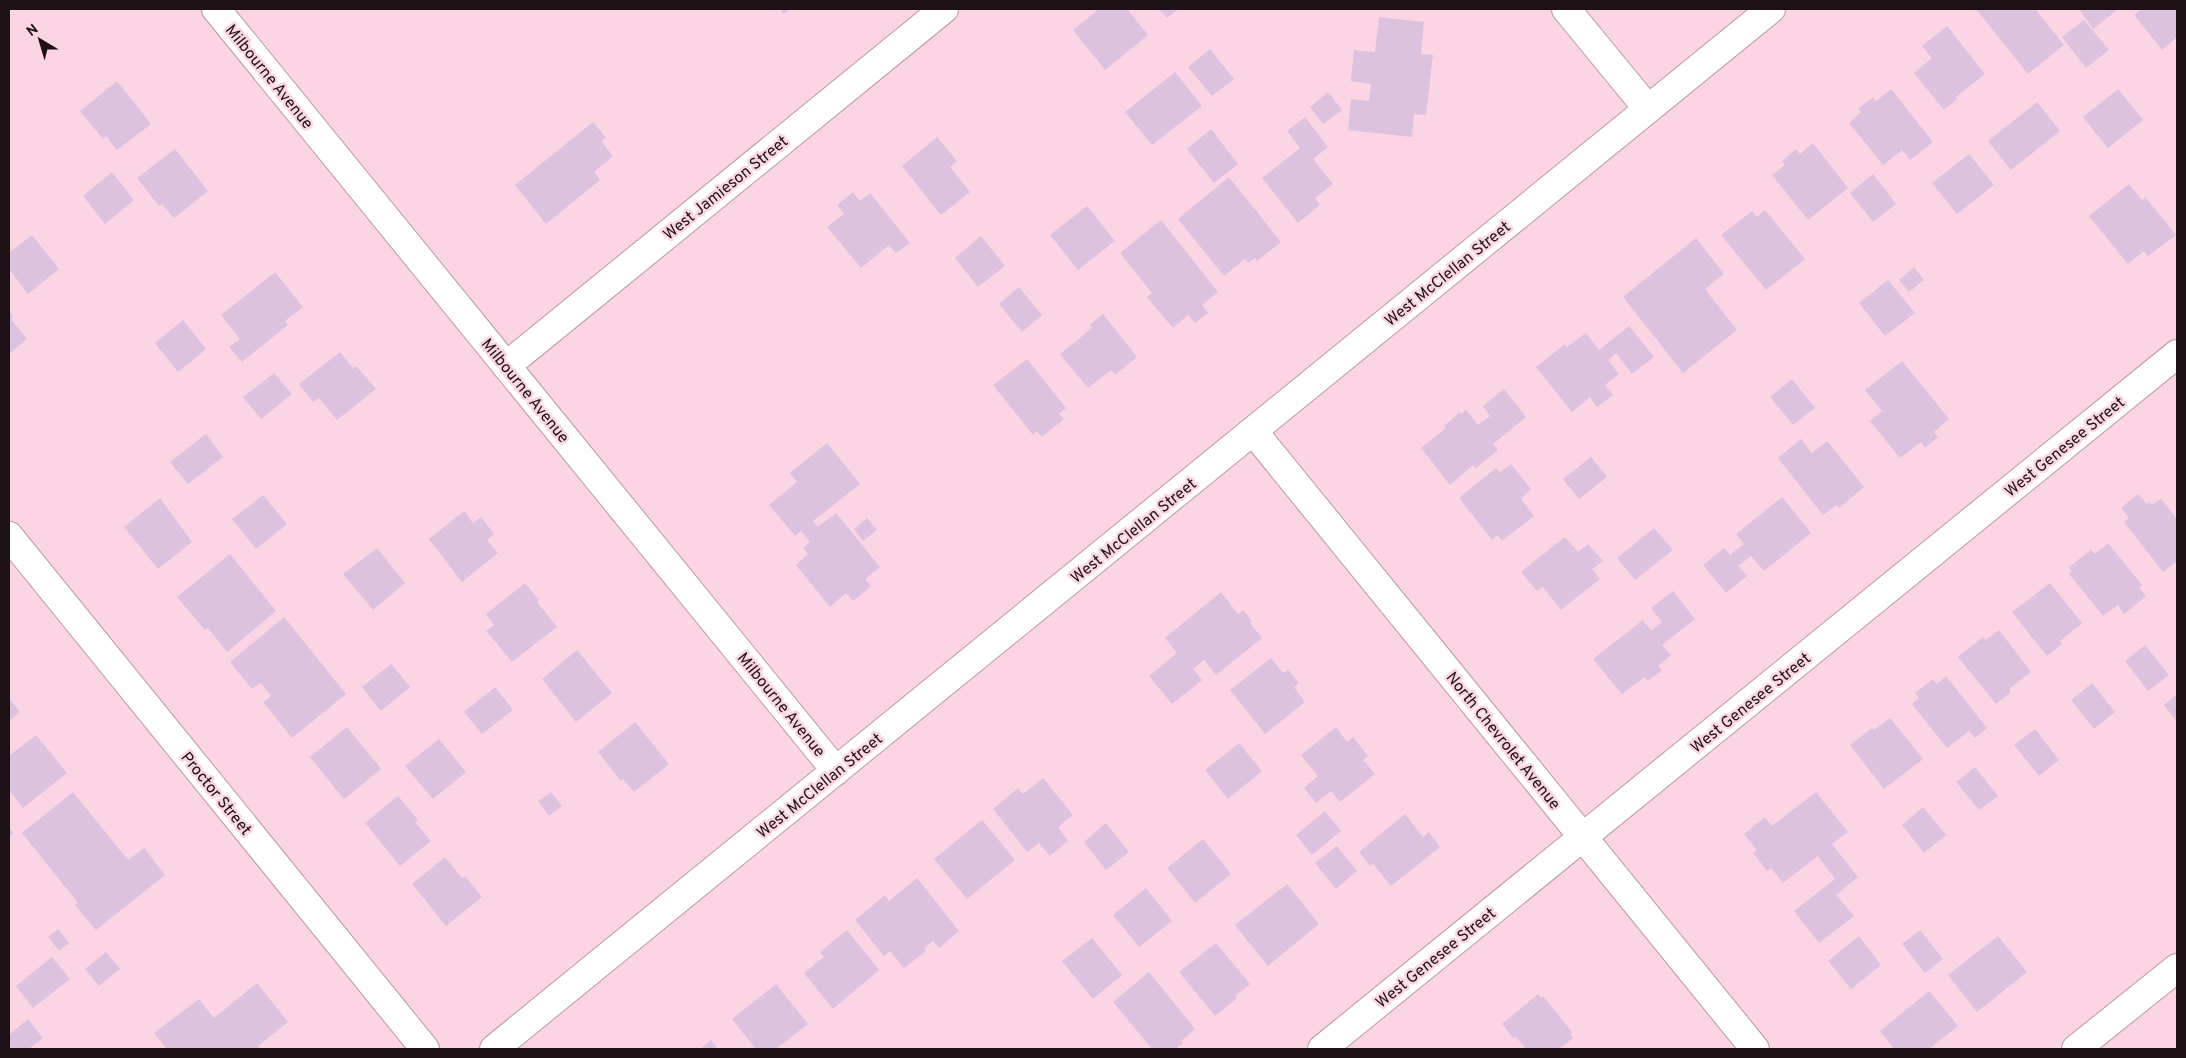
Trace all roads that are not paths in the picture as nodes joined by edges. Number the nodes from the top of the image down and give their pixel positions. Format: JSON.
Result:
{"nodes":[{"id":1,"x":216,"y":9,"type":"edge"},
{"id":2,"x":944,"y":9,"type":"edge"},
{"id":3,"x":1566,"y":9,"type":"edge"},
{"id":4,"x":1771,"y":9,"type":"edge"},
{"id":5,"x":1648,"y":109,"type":"junction"},
{"id":6,"x":2177,"y":354,"type":"edge"},
{"id":7,"x":506,"y":366,"type":"junction"},
{"id":8,"x":1253,"y":431,"type":"junction"},
{"id":9,"x":9,"y":536,"type":"edge"},
{"id":10,"x":836,"y":771,"type":"junction"},
{"id":11,"x":1583,"y":838,"type":"junction"},
{"id":12,"x":2177,"y":968,"type":"edge"},
{"id":13,"x":425,"y":1049,"type":"edge"},
{"id":14,"x":494,"y":1049,"type":"edge"},
{"id":15,"x":1322,"y":1049,"type":"edge"},
{"id":16,"x":1755,"y":1049,"type":"edge"},
{"id":17,"x":2076,"y":1049,"type":"edge"}],
"edges":[{"from":1,"to":7,"type":"street","name":"Milbourne Avenue"},
{"from":2,"to":7,"type":"street","name":"West Jamieson Street"},
{"from":3,"to":5,"type":"street"},
{"from":4,"to":5,"type":"street","name":"West McClellan Street"},
{"from":5,"to":8,"type":"street","name":"West McClellan Street"},
{"from":6,"to":11,"type":"street","name":"West Genesee Street"},
{"from":7,"to":10,"type":"street","name":"Milbourne Avenue"},
{"from":8,"to":10,"type":"street","name":"West McClellan Street"},
{"from":8,"to":11,"type":"street","name":"North Chevrolet Avenue"},
{"from":9,"to":13,"type":"street","name":"Proctor Street"},
{"from":10,"to":14,"type":"street","name":"West McClellan Street"},
{"from":11,"to":15,"type":"street","name":"West Genesee Street"},
{"from":11,"to":16,"type":"street","name":"North Chevrolet Avenue"},
{"from":12,"to":17,"type":"street"}]}
